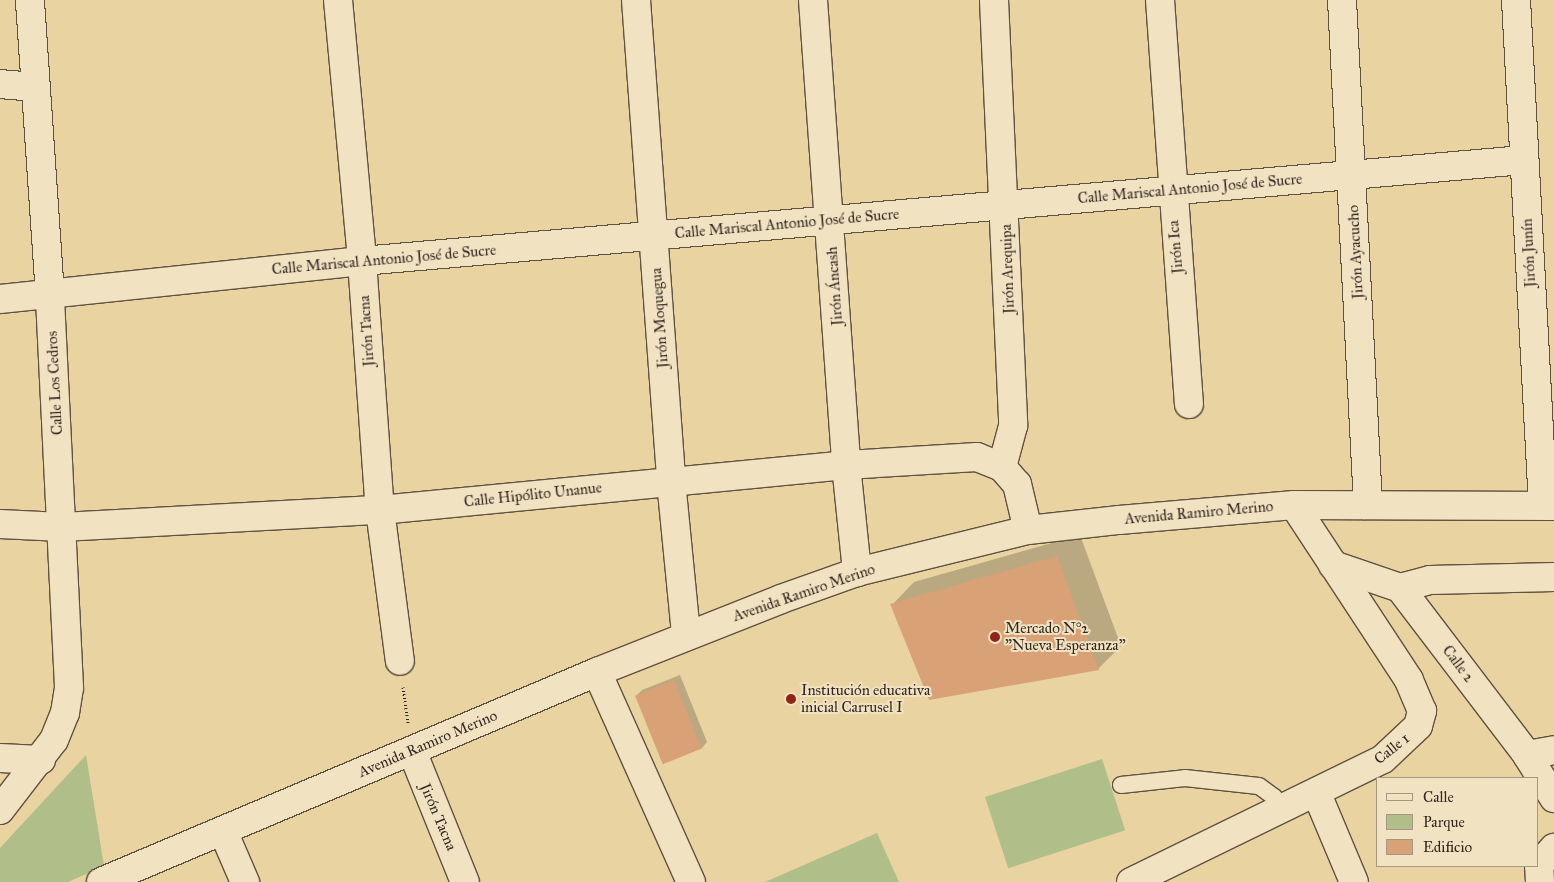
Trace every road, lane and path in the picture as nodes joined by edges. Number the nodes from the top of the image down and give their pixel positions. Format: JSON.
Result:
{"nodes":[{"id":1,"x":30,"y":0,"type":"edge"},
{"id":2,"x":338,"y":0,"type":"edge"},
{"id":3,"x":636,"y":0,"type":"edge"},
{"id":4,"x":813,"y":0,"type":"edge"},
{"id":5,"x":994,"y":0,"type":"edge"},
{"id":6,"x":1160,"y":0,"type":"edge"},
{"id":7,"x":1342,"y":0,"type":"edge"},
{"id":8,"x":1516,"y":0,"type":"edge"},
{"id":9,"x":0,"y":84,"type":"edge"},
{"id":10,"x":35,"y":86,"type":"junction"},
{"id":11,"x":1524,"y":160,"type":"junction"},
{"id":12,"x":1353,"y":175,"type":"junction"},
{"id":13,"x":1171,"y":190,"type":"junction"},
{"id":14,"x":1006,"y":205,"type":"junction"},
{"id":15,"x":831,"y":220,"type":"junction"},
{"id":16,"x":655,"y":235,"type":"junction"},
{"id":17,"x":362,"y":260,"type":"junction"},
{"id":18,"x":50,"y":294,"type":"junction"},
{"id":19,"x":0,"y":299,"type":"edge"},
{"id":20,"x":1189,"y":404,"type":"dead end"},
{"id":21,"x":846,"y":465,"type":"junction"},
{"id":22,"x":1002,"y":467,"type":"junction"},
{"id":23,"x":671,"y":481,"type":"junction"},
{"id":24,"x":1294,"y":505,"type":"junction"},
{"id":25,"x":1368,"y":505,"type":"junction"},
{"id":26,"x":1549,"y":506,"type":"edge"},
{"id":27,"x":380,"y":510,"type":"junction"},
{"id":28,"x":0,"y":524,"type":"edge"},
{"id":29,"x":62,"y":527,"type":"junction"},
{"id":30,"x":1028,"y":530,"type":"junction"},
{"id":31,"x":1334,"y":565,"type":"junction"},
{"id":32,"x":857,"y":572,"type":"junction"},
{"id":33,"x":1554,"y":577,"type":"edge"},
{"id":34,"x":1400,"y":588,"type":"junction"},
{"id":35,"x":686,"y":635,"type":"junction"},
{"id":36,"x":400,"y":662,"type":"joint"},
{"id":37,"x":597,"y":672,"type":"junction"},
{"id":38,"x":1554,"y":750,"type":"edge"},
{"id":39,"x":412,"y":751,"type":"junction"},
{"id":40,"x":1527,"y":755,"type":"junction"},
{"id":41,"x":0,"y":758,"type":"edge"},
{"id":42,"x":41,"y":760,"type":"junction"},
{"id":43,"x":1121,"y":785,"type":"dead end"},
{"id":44,"x":1316,"y":794,"type":"junction"},
{"id":45,"x":1554,"y":798,"type":"edge"},
{"id":46,"x":0,"y":810,"type":"edge"},
{"id":47,"x":1280,"y":811,"type":"junction"},
{"id":48,"x":223,"y":831,"type":"junction"},
{"id":49,"x":1554,"y":848,"type":"edge"},
{"id":50,"x":101,"y":882,"type":"edge"},
{"id":51,"x":245,"y":882,"type":"edge"},
{"id":52,"x":465,"y":882,"type":"edge"},
{"id":53,"x":691,"y":882,"type":"edge"},
{"id":54,"x":1133,"y":882,"type":"edge"},
{"id":55,"x":1354,"y":882,"type":"edge"},
{"id":56,"x":1540,"y":882,"type":"edge"}],
"edges":[{"from":1,"to":10,"type":"street","name":"Calle Los Cedros"},
{"from":2,"to":17,"type":"street","name":"Jirón Tacna"},
{"from":3,"to":16,"type":"street","name":"Jirón Moquegua"},
{"from":4,"to":15,"type":"street","name":"Jirón Áncash"},
{"from":5,"to":14,"type":"street","name":"Jirón Arequipa"},
{"from":6,"to":13,"type":"street","name":"Jirón Ica"},
{"from":7,"to":12,"type":"street","name":"Jirón Ayacucho"},
{"from":8,"to":11,"type":"street","name":"Jirón Junín"},
{"from":9,"to":10,"type":"street"},
{"from":10,"to":18,"type":"street","name":"Calle Los Cedros"},
{"from":11,"to":12,"type":"street","name":"Calle Mariscal Antonio José de Sucre"},
{"from":11,"to":26,"type":"street","name":"Jirón Junín"},
{"from":12,"to":13,"type":"street","name":"Calle Mariscal Antonio José de Sucre"},
{"from":12,"to":25,"type":"street","name":"Jirón Ayacucho"},
{"from":13,"to":14,"type":"street","name":"Calle Mariscal Antonio José de Sucre"},
{"from":13,"to":20,"type":"street","name":"Jirón Ica"},
{"from":14,"to":15,"type":"street","name":"Calle Mariscal Antonio José de Sucre"},
{"from":14,"to":22,"type":"street","name":"Jirón Arequipa"},
{"from":15,"to":16,"type":"street","name":"Calle Mariscal Antonio José de Sucre"},
{"from":15,"to":21,"type":"street","name":"Jirón Áncash"},
{"from":16,"to":17,"type":"street","name":"Calle Mariscal Antonio José de Sucre"},
{"from":16,"to":23,"type":"street","name":"Jirón Moquegua"},
{"from":17,"to":18,"type":"street","name":"Calle Mariscal Antonio José de Sucre"},
{"from":17,"to":27,"type":"street","name":"Jirón Tacna"},
{"from":18,"to":19,"type":"street","name":"Calle Mariscal Antonio José de Sucre"},
{"from":18,"to":29,"type":"street","name":"Calle Los Cedros"},
{"from":21,"to":22,"type":"street","name":"Calle Hipólito Unanue"},
{"from":21,"to":23,"type":"street","name":"Calle Hipólito Unanue"},
{"from":21,"to":32,"type":"street","name":"Jirón Áncash"},
{"from":22,"to":30,"type":"street"},
{"from":23,"to":27,"type":"street","name":"Calle Hipólito Unanue"},
{"from":23,"to":35,"type":"street","name":"Jirón Moquegua"},
{"from":24,"to":25,"type":"street","name":"Avenida Ramiro Merino"},
{"from":24,"to":30,"type":"street","name":"Avenida Ramiro Merino"},
{"from":24,"to":31,"type":"street","name":"Calle 1"},
{"from":25,"to":26,"type":"street","name":"Avenida Ramiro Merino"},
{"from":27,"to":29,"type":"street","name":"Calle Hipólito Unanue"},
{"from":27,"to":36,"type":"street","name":"Jirón Tacna"},
{"from":28,"to":29,"type":"street","name":"Calle Hipólito Unanue"},
{"from":29,"to":42,"type":"street","name":"Calle Los Cedros"},
{"from":30,"to":32,"type":"street","name":"Avenida Ramiro Merino"},
{"from":31,"to":34,"type":"street"},
{"from":31,"to":44,"type":"street","name":"Calle 1"},
{"from":32,"to":35,"type":"street","name":"Avenida Ramiro Merino"},
{"from":33,"to":34,"type":"street"},
{"from":34,"to":40,"type":"street","name":"Calle 2"},
{"from":35,"to":37,"type":"street","name":"Avenida Ramiro Merino"},
{"from":36,"to":39,"type":"path"},
{"from":37,"to":39,"type":"street","name":"Avenida Ramiro Merino"},
{"from":37,"to":53,"type":"street"},
{"from":38,"to":40,"type":"street"},
{"from":39,"to":48,"type":"street","name":"Avenida Ramiro Merino"},
{"from":39,"to":52,"type":"street","name":"Jirón Tacna"},
{"from":40,"to":45,"type":"street","name":"Calle 2"},
{"from":41,"to":42,"type":"street"},
{"from":42,"to":46,"type":"street","name":"Calle Los Cedros"},
{"from":43,"to":47,"type":"lane"},
{"from":44,"to":47,"type":"street","name":"Calle 1"},
{"from":44,"to":55,"type":"street"},
{"from":47,"to":54,"type":"street","name":"Calle 1"},
{"from":48,"to":50,"type":"street","name":"Avenida Ramiro Merino"},
{"from":48,"to":51,"type":"street"},
{"from":49,"to":56,"type":"street"}]}
